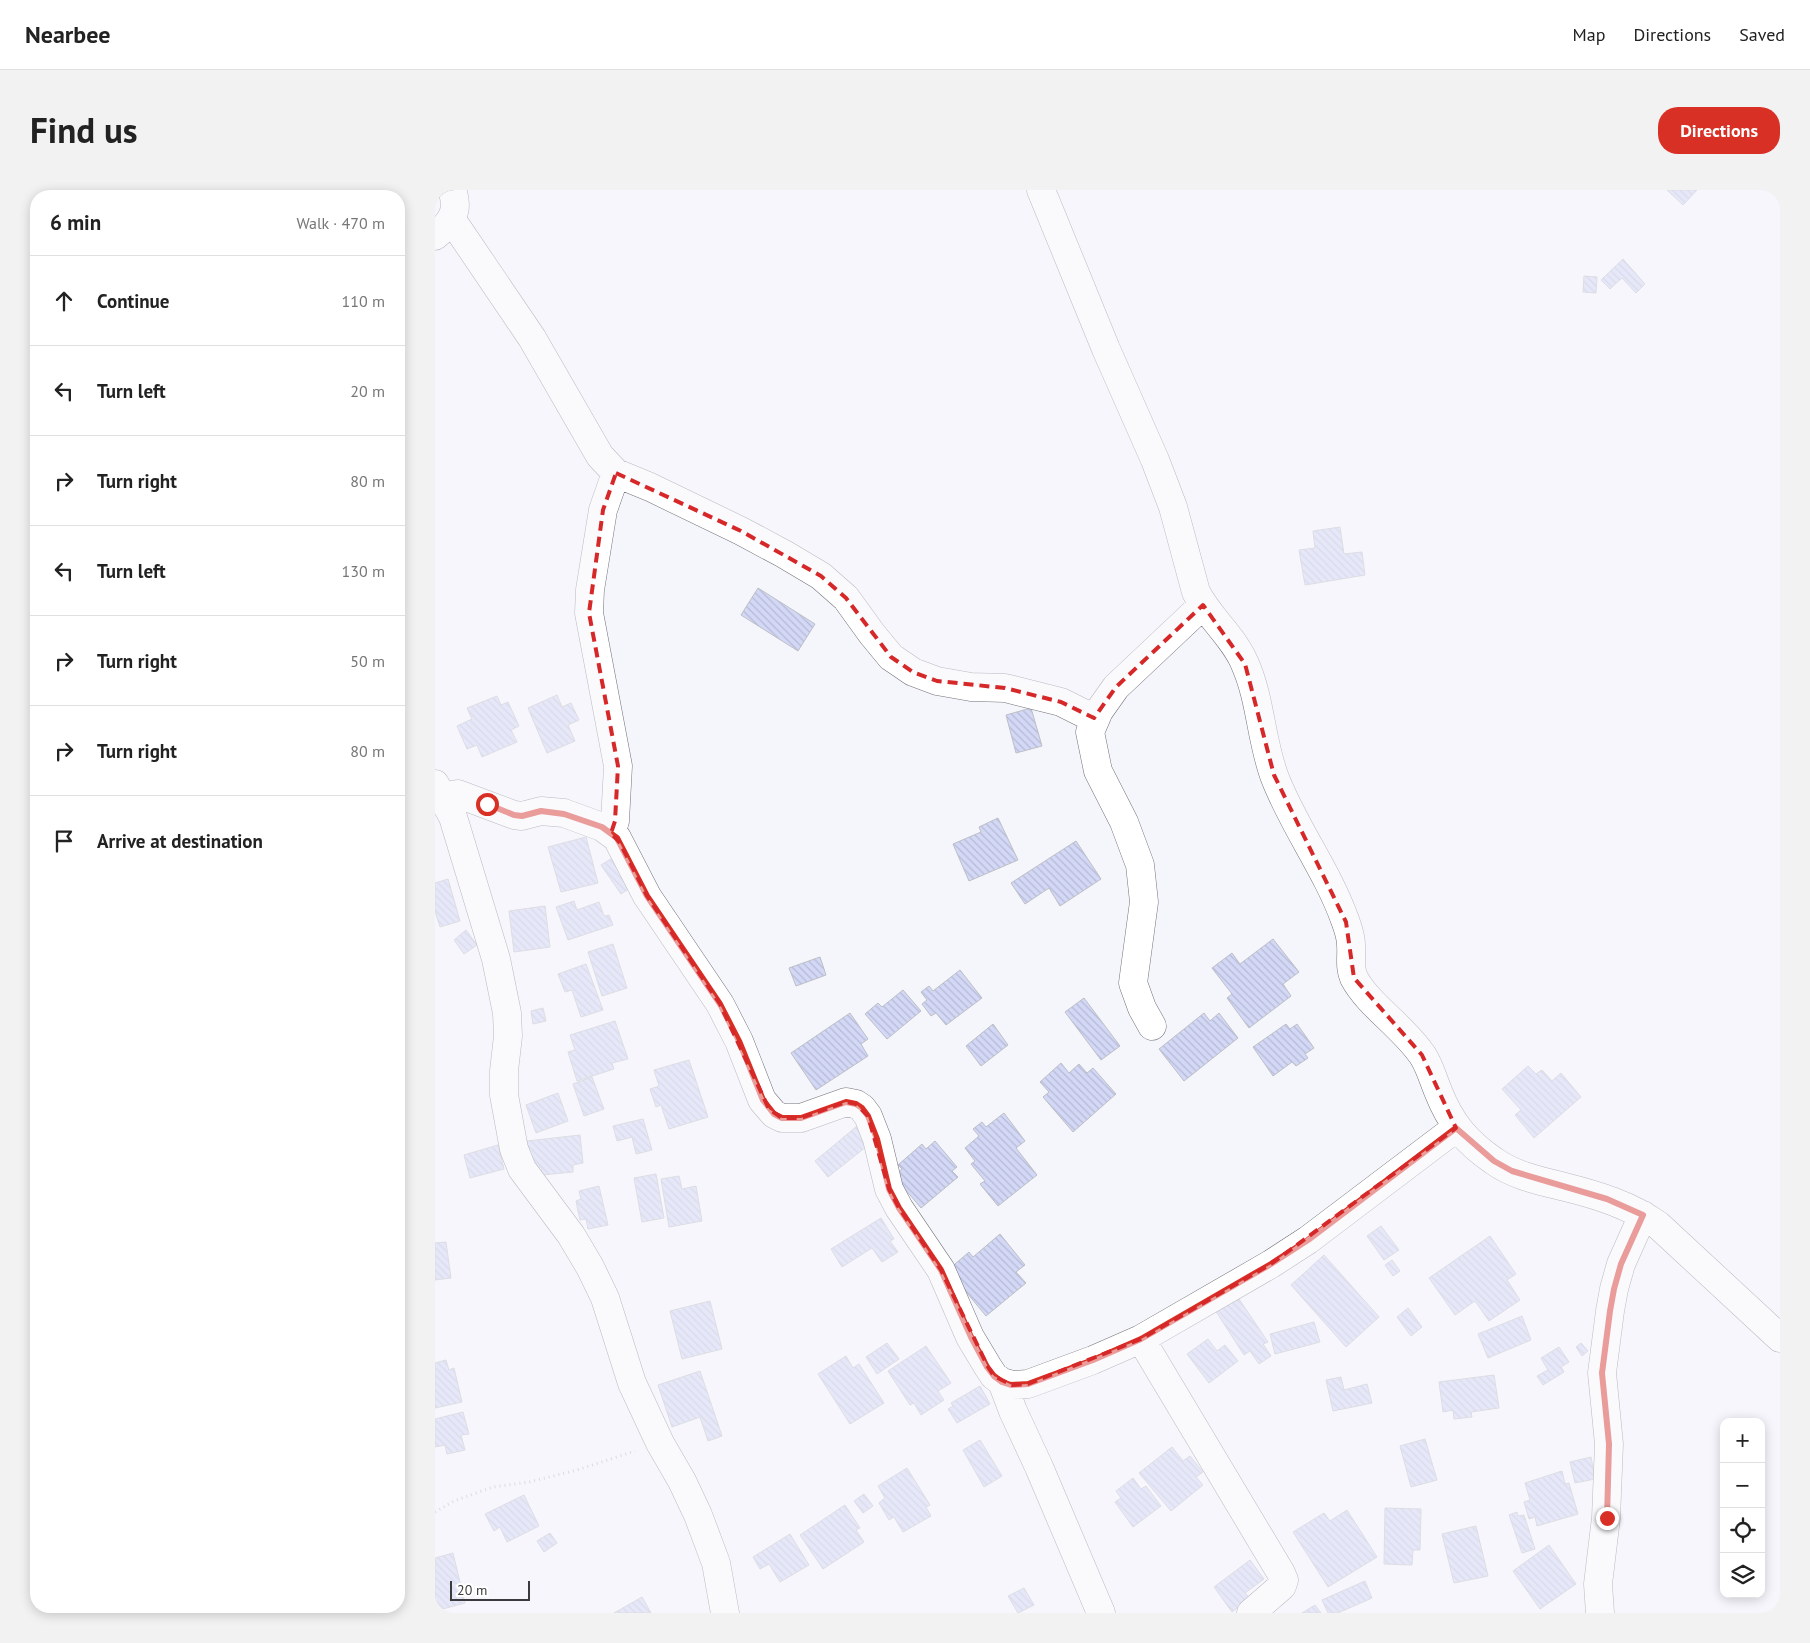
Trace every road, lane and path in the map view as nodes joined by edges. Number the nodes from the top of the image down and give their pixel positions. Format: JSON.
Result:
{"nodes":[{"id":1,"x":451,"y":190,"type":"edge"},
{"id":2,"x":1041,"y":190,"type":"edge"},
{"id":3,"x":444,"y":228,"type":"edge"},
{"id":4,"x":617,"y":473,"type":"junction"},
{"id":5,"x":1203,"y":605,"type":"junction"},
{"id":6,"x":1095,"y":719,"type":"junction"},
{"id":7,"x":439,"y":791,"type":"edge"},
{"id":8,"x":611,"y":833,"type":"junction"},
{"id":9,"x":1152,"y":1026,"type":"dead end"},
{"id":10,"x":1456,"y":1128,"type":"junction"},
{"id":11,"x":1643,"y":1215,"type":"junction"},
{"id":12,"x":1780,"y":1338,"type":"edge"},
{"id":13,"x":1141,"y":1339,"type":"junction"},
{"id":14,"x":1002,"y":1382,"type":"junction"},
{"id":15,"x":660,"y":1443,"type":"junction"},
{"id":16,"x":435,"y":1512,"type":"edge"},
{"id":17,"x":725,"y":1613,"type":"edge"},
{"id":18,"x":1101,"y":1613,"type":"edge"},
{"id":19,"x":1251,"y":1613,"type":"edge"},
{"id":20,"x":1600,"y":1613,"type":"edge"}],
"edges":[{"from":1,"to":3,"type":"street"},
{"from":2,"to":5,"type":"street"},
{"from":3,"to":4,"type":"street"},
{"from":4,"to":6,"type":"street"},
{"from":4,"to":8,"type":"street"},
{"from":5,"to":6,"type":"street"},
{"from":5,"to":10,"type":"street"},
{"from":6,"to":9,"type":"street"},
{"from":7,"to":8,"type":"street"},
{"from":7,"to":15,"type":"street"},
{"from":8,"to":14,"type":"street"},
{"from":10,"to":11,"type":"street"},
{"from":10,"to":13,"type":"street"},
{"from":11,"to":12,"type":"street"},
{"from":11,"to":20,"type":"street"},
{"from":13,"to":14,"type":"street"},
{"from":13,"to":19,"type":"street"},
{"from":14,"to":18,"type":"street"},
{"from":15,"to":16,"type":"path"},
{"from":15,"to":17,"type":"street"}]}
